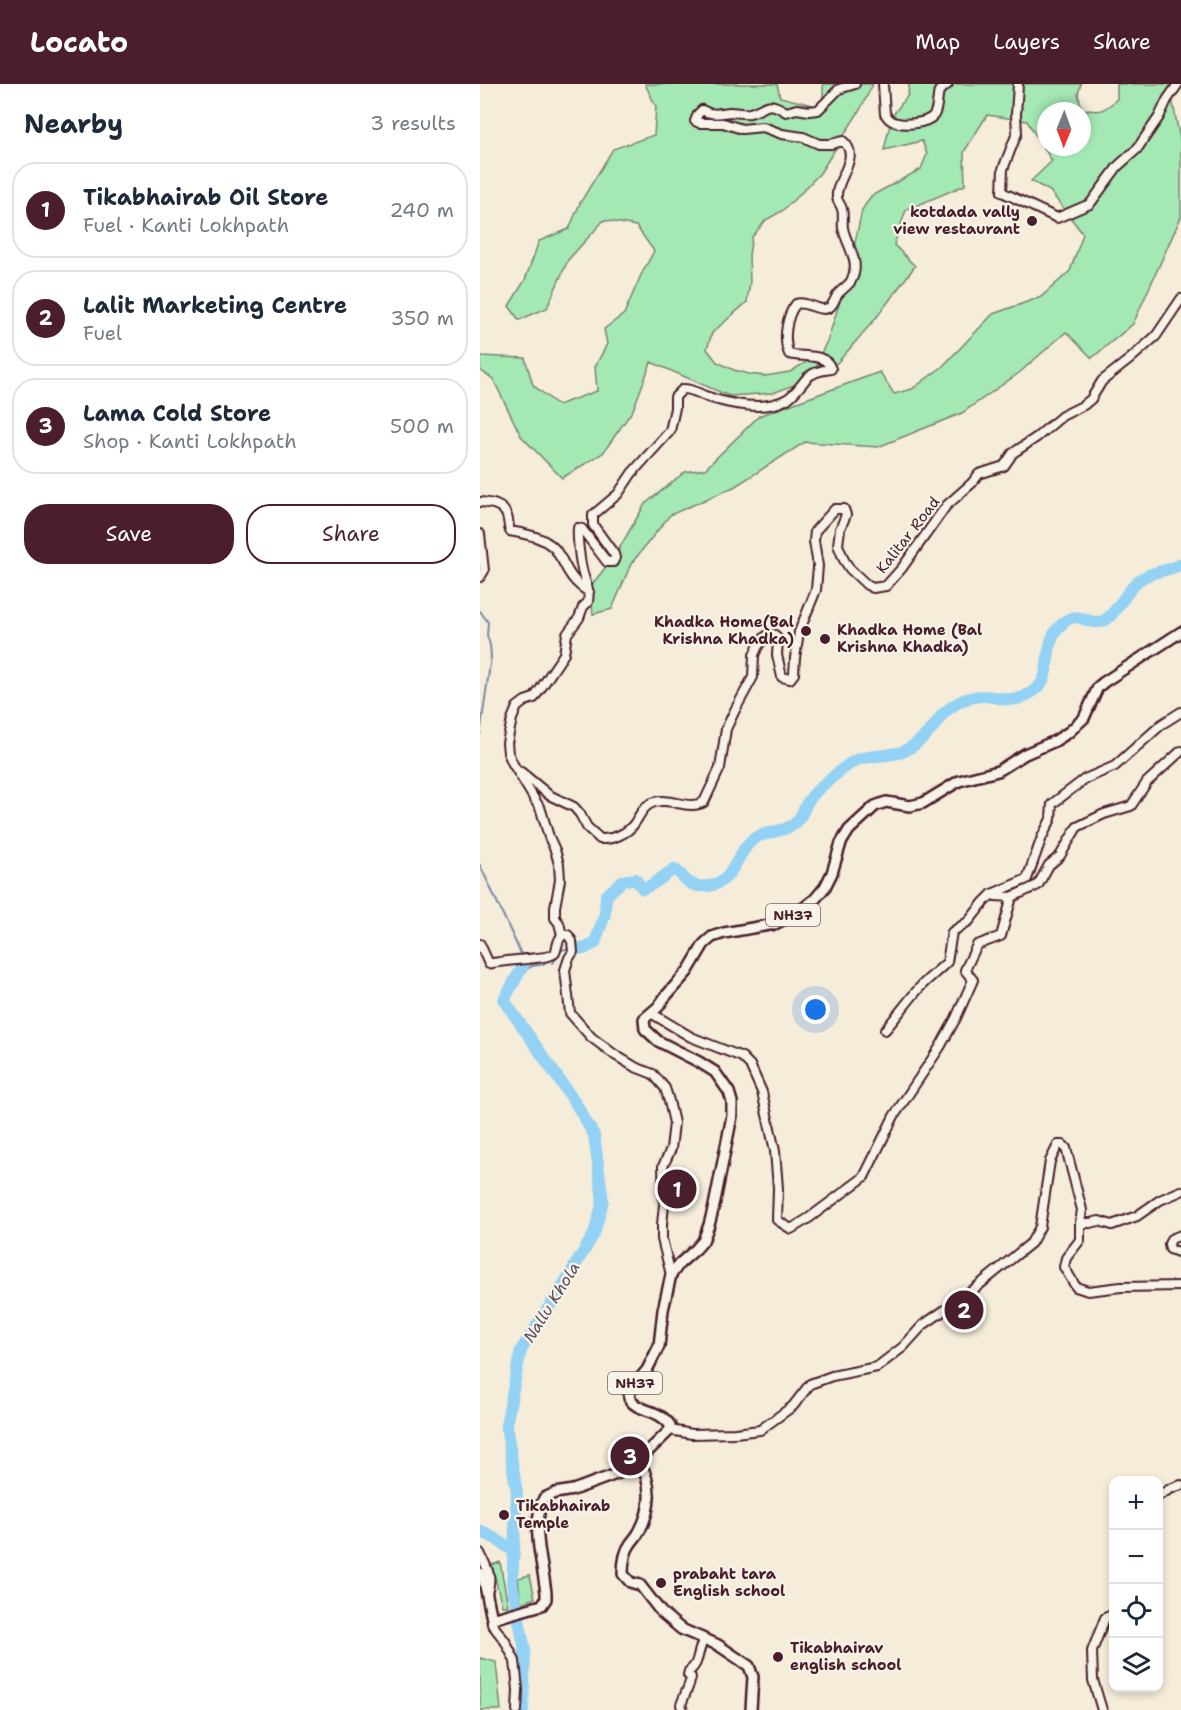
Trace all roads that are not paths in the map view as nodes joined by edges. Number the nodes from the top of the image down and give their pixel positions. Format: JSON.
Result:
{"nodes":[{"id":1,"x":855,"y":84,"type":"edge"},
{"id":2,"x":883,"y":84,"type":"edge"},
{"id":3,"x":948,"y":84,"type":"edge"},
{"id":4,"x":1018,"y":84,"type":"edge"},
{"id":5,"x":1178,"y":84,"type":"edge"},
{"id":6,"x":1181,"y":299,"type":"edge"},
{"id":7,"x":480,"y":502,"type":"edge"},
{"id":8,"x":480,"y":534,"type":"edge"},
{"id":9,"x":480,"y":577,"type":"edge"},
{"id":10,"x":590,"y":592,"type":"junction"},
{"id":11,"x":1181,"y":632,"type":"edge"},
{"id":12,"x":1181,"y":712,"type":"edge"},
{"id":13,"x":1181,"y":751,"type":"edge"},
{"id":14,"x":513,"y":764,"type":"junction"},
{"id":15,"x":992,"y":894,"type":"junction"},
{"id":16,"x":1012,"y":897,"type":"junction"},
{"id":17,"x":562,"y":935,"type":"junction"},
{"id":18,"x":480,"y":944,"type":"edge"},
{"id":19,"x":651,"y":1013,"type":"junction"},
{"id":20,"x":885,"y":1030,"type":"dead end"},
{"id":21,"x":1181,"y":1191,"type":"edge"},
{"id":22,"x":1080,"y":1223,"type":"junction"},
{"id":23,"x":1181,"y":1235,"type":"edge"},
{"id":24,"x":1181,"y":1253,"type":"edge"},
{"id":25,"x":671,"y":1275,"type":"junction"},
{"id":26,"x":1181,"y":1286,"type":"edge"},
{"id":27,"x":670,"y":1430,"type":"junction"},
{"id":28,"x":639,"y":1460,"type":"junction"},
{"id":29,"x":1181,"y":1485,"type":"edge"},
{"id":30,"x":1163,"y":1493,"type":"edge"},
{"id":31,"x":480,"y":1553,"type":"edge"},
{"id":32,"x":480,"y":1573,"type":"edge"},
{"id":33,"x":486,"y":1594,"type":"junction"},
{"id":34,"x":1109,"y":1616,"type":"edge"},
{"id":35,"x":492,"y":1619,"type":"junction"},
{"id":36,"x":704,"y":1640,"type":"junction"},
{"id":37,"x":517,"y":1710,"type":"edge"},
{"id":38,"x":683,"y":1710,"type":"edge"},
{"id":39,"x":751,"y":1710,"type":"edge"},
{"id":40,"x":1102,"y":1710,"type":"edge"}],
"edges":[{"from":1,"to":10,"type":"street"},
{"from":2,"to":3,"type":"street"},
{"from":4,"to":5,"type":"street"},
{"from":6,"to":14,"type":"street","name":"Kalitar Road"},
{"from":7,"to":10,"type":"street"},
{"from":8,"to":9,"type":"street"},
{"from":10,"to":14,"type":"street"},
{"from":11,"to":19,"type":"main road","number":"NH37"},
{"from":12,"to":15,"type":"street"},
{"from":13,"to":16,"type":"street"},
{"from":14,"to":17,"type":"street"},
{"from":15,"to":16,"type":"street"},
{"from":15,"to":20,"type":"street"},
{"from":16,"to":19,"type":"street"},
{"from":17,"to":18,"type":"street"},
{"from":17,"to":25,"type":"street"},
{"from":19,"to":25,"type":"main road"},
{"from":21,"to":22,"type":"street"},
{"from":22,"to":26,"type":"street"},
{"from":22,"to":27,"type":"street"},
{"from":23,"to":24,"type":"street"},
{"from":25,"to":27,"type":"main road","number":"NH37"},
{"from":27,"to":28,"type":"main road"},
{"from":28,"to":35,"type":"main road"},
{"from":28,"to":36,"type":"main road"},
{"from":29,"to":30,"type":"street"},
{"from":31,"to":33,"type":"street"},
{"from":32,"to":33,"type":"main road"},
{"from":33,"to":35,"type":"main road"},
{"from":34,"to":40,"type":"street"},
{"from":35,"to":37,"type":"street"},
{"from":36,"to":38,"type":"street"},
{"from":36,"to":39,"type":"main road"}]}
